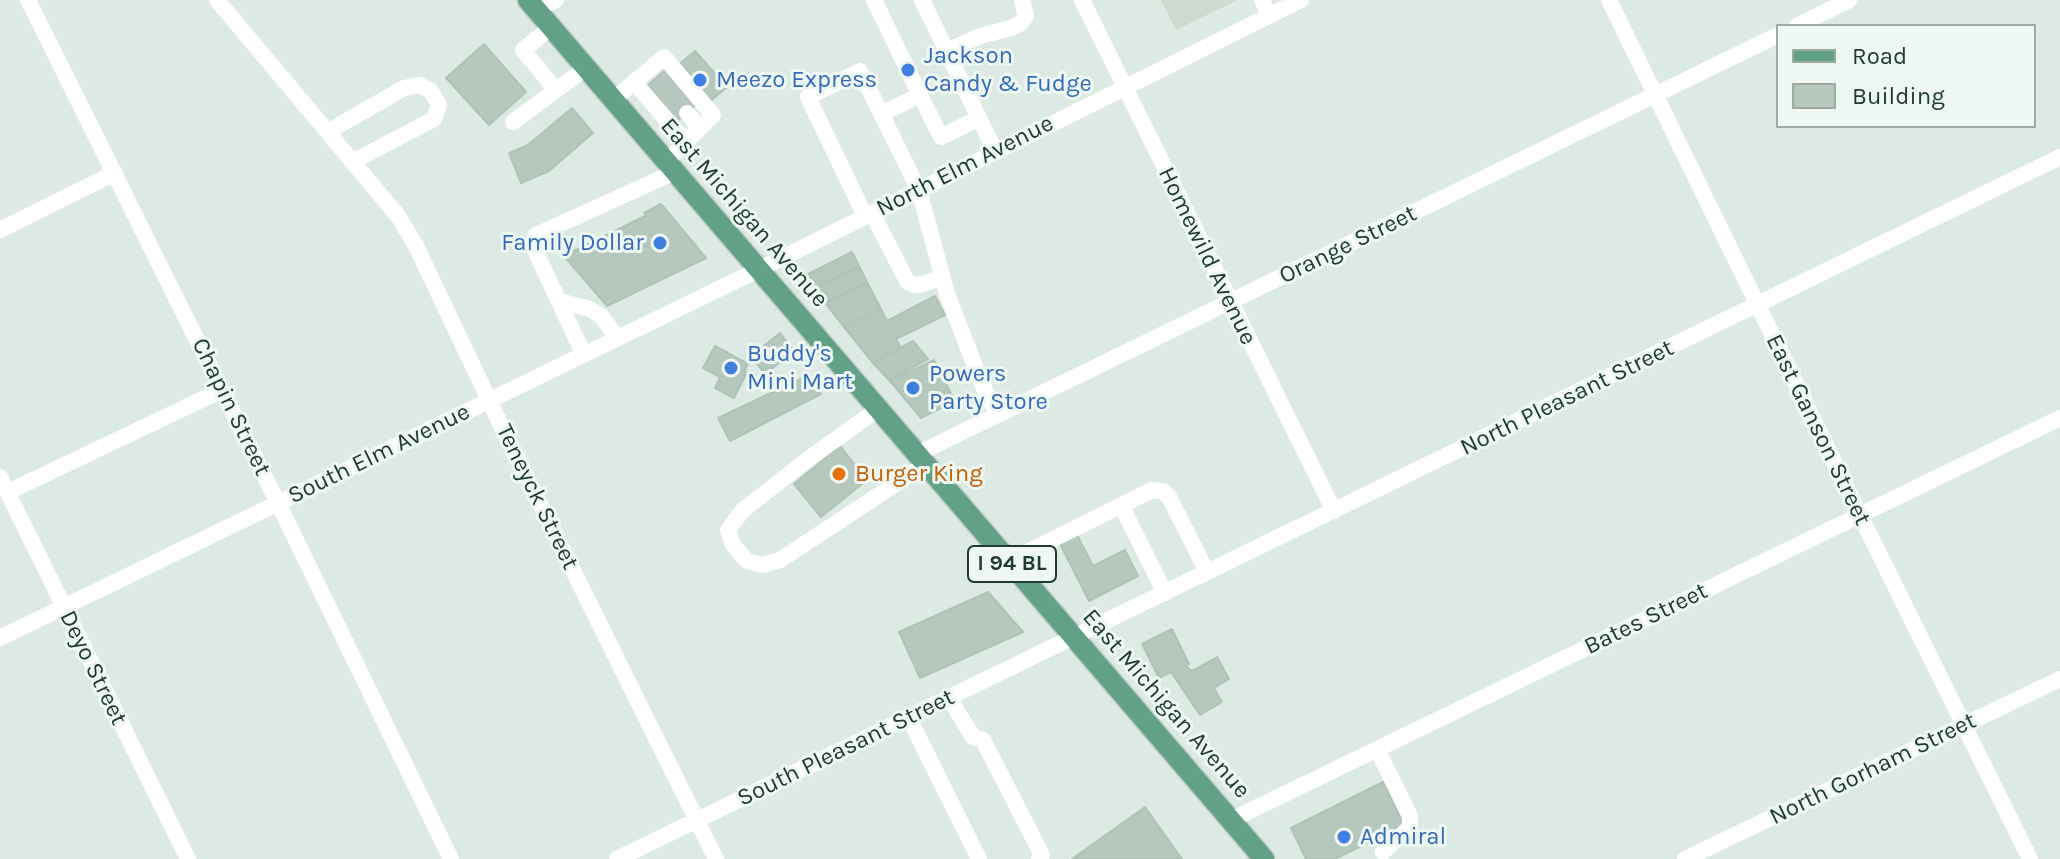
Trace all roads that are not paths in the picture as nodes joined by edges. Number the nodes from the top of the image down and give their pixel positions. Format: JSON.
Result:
{"nodes":[{"id":1,"x":28,"y":0,"type":"edge"},
{"id":2,"x":217,"y":0,"type":"edge"},
{"id":3,"x":556,"y":0,"type":"edge"},
{"id":4,"x":874,"y":0,"type":"edge"},
{"id":5,"x":922,"y":0,"type":"edge"},
{"id":6,"x":1022,"y":0,"type":"edge"},
{"id":7,"x":1082,"y":0,"type":"edge"},
{"id":8,"x":1301,"y":0,"type":"edge"},
{"id":9,"x":1609,"y":0,"type":"edge"},
{"id":10,"x":1849,"y":0,"type":"edge"},
{"id":11,"x":532,"y":5,"type":"edge"},
{"id":12,"x":1266,"y":8,"type":"edge"},
{"id":13,"x":1801,"y":24,"type":"edge"},
{"id":14,"x":551,"y":27,"type":"junction"},
{"id":15,"x":1776,"y":36,"type":"edge"},
{"id":16,"x":947,"y":51,"type":"junction"},
{"id":17,"x":586,"y":68,"type":"junction"},
{"id":18,"x":634,"y":82,"type":"junction"},
{"id":19,"x":1125,"y":86,"type":"junction"},
{"id":20,"x":556,"y":90,"type":"junction"},
{"id":21,"x":920,"y":95,"type":"junction"},
{"id":22,"x":1656,"y":96,"type":"junction"},
{"id":23,"x":613,"y":100,"type":"junction"},
{"id":24,"x":687,"y":113,"type":"tunnel mouth"},
{"id":25,"x":881,"y":114,"type":"junction"},
{"id":26,"x":979,"y":118,"type":"junction"},
{"id":27,"x":513,"y":122,"type":"dead end"},
{"id":28,"x":700,"y":128,"type":"junction"},
{"id":29,"x":329,"y":131,"type":"junction"},
{"id":30,"x":686,"y":142,"type":"junction"},
{"id":31,"x":995,"y":151,"type":"junction"},
{"id":32,"x":2060,"y":157,"type":"edge"},
{"id":33,"x":352,"y":162,"type":"junction"},
{"id":34,"x":670,"y":167,"type":"junction"},
{"id":35,"x":115,"y":173,"type":"junction"},
{"id":36,"x":919,"y":190,"type":"junction"},
{"id":37,"x":869,"y":214,"type":"junction"},
{"id":38,"x":0,"y":230,"type":"edge"},
{"id":39,"x":758,"y":270,"type":"junction"},
{"id":40,"x":942,"y":277,"type":"junction"},
{"id":41,"x":559,"y":301,"type":"junction"},
{"id":42,"x":1230,"y":302,"type":"junction"},
{"id":43,"x":1757,"y":306,"type":"junction"},
{"id":44,"x":618,"y":338,"type":"junction"},
{"id":45,"x":584,"y":355,"type":"junction"},
{"id":46,"x":222,"y":390,"type":"junction"},
{"id":47,"x":489,"y":401,"type":"junction"},
{"id":48,"x":878,"y":409,"type":"junction"},
{"id":49,"x":998,"y":415,"type":"junction"},
{"id":50,"x":2060,"y":418,"type":"edge"},
{"id":51,"x":922,"y":459,"type":"junction"},
{"id":52,"x":0,"y":477,"type":"edge"},
{"id":53,"x":8,"y":492,"type":"junction"},
{"id":54,"x":278,"y":503,"type":"junction"},
{"id":55,"x":1121,"y":505,"type":"junction"},
{"id":56,"x":1334,"y":511,"type":"junction"},
{"id":57,"x":1860,"y":515,"type":"junction"},
{"id":58,"x":1009,"y":561,"type":"junction"},
{"id":59,"x":1207,"y":572,"type":"junction"},
{"id":60,"x":1165,"y":593,"type":"junction"},
{"id":61,"x":64,"y":609,"type":"junction"},
{"id":62,"x":1074,"y":636,"type":"junction"},
{"id":63,"x":0,"y":638,"type":"edge"},
{"id":64,"x":2060,"y":679,"type":"edge"},
{"id":65,"x":949,"y":698,"type":"junction"},
{"id":66,"x":909,"y":718,"type":"junction"},
{"id":67,"x":1965,"y":725,"type":"junction"},
{"id":68,"x":1377,"y":749,"type":"junction"},
{"id":69,"x":697,"y":820,"type":"junction"},
{"id":70,"x":1231,"y":820,"type":"junction"},
{"id":71,"x":1382,"y":857,"type":"edge"},
{"id":72,"x":188,"y":859,"type":"edge"},
{"id":73,"x":451,"y":859,"type":"edge"},
{"id":74,"x":617,"y":859,"type":"edge"},
{"id":75,"x":716,"y":859,"type":"edge"},
{"id":76,"x":979,"y":859,"type":"edge"},
{"id":77,"x":1039,"y":859,"type":"edge"},
{"id":78,"x":1264,"y":859,"type":"edge"},
{"id":79,"x":1685,"y":859,"type":"edge"},
{"id":80,"x":2030,"y":859,"type":"edge"}],
"edges":[{"from":1,"to":35,"type":"street","name":"Chapin Street"},
{"from":2,"to":29,"type":"street","name":"Teneyck Street"},
{"from":3,"to":11,"type":"street"},
{"from":4,"to":21,"type":"street"},
{"from":5,"to":16,"type":"street"},
{"from":6,"to":16,"type":"street"},
{"from":7,"to":19,"type":"street","name":"Homewild Avenue"},
{"from":8,"to":12,"type":"street","name":"North Elm Avenue"},
{"from":9,"to":22,"type":"street","name":"East Ganson Street"},
{"from":10,"to":13,"type":"street"},
{"from":11,"to":14,"type":"main road","name":"East Michigan Avenue","number":"I 94 BL"},
{"from":12,"to":19,"type":"street","name":"North Elm Avenue"},
{"from":14,"to":17,"type":"main road","name":"East Michigan Avenue","number":"I 94 BL"},
{"from":14,"to":20,"type":"street"},
{"from":15,"to":22,"type":"street","name":"Orange Street"},
{"from":16,"to":26,"type":"street"},
{"from":17,"to":20,"type":"street"},
{"from":17,"to":23,"type":"main road","name":"East Michigan Avenue","number":"I 94 BL"},
{"from":18,"to":23,"type":"street"},
{"from":18,"to":28,"type":"street"},
{"from":18,"to":30,"type":"street"},
{"from":19,"to":31,"type":"street","name":"North Elm Avenue"},
{"from":19,"to":42,"type":"street","name":"Homewild Avenue"},
{"from":20,"to":27,"type":"street"},
{"from":21,"to":25,"type":"street"},
{"from":21,"to":26,"type":"street"},
{"from":22,"to":42,"type":"street","name":"Orange Street"},
{"from":22,"to":43,"type":"street","name":"East Ganson Street"},
{"from":23,"to":34,"type":"main road","name":"East Michigan Avenue","number":"I 94 BL"},
{"from":24,"to":28,"type":"street"},
{"from":25,"to":36,"type":"street"},
{"from":25,"to":37,"type":"street"},
{"from":26,"to":31,"type":"street"},
{"from":28,"to":30,"type":"street"},
{"from":29,"to":33,"type":"street","name":"Teneyck Street"},
{"from":29,"to":33,"type":"street"},
{"from":30,"to":34,"type":"street"},
{"from":31,"to":36,"type":"street","name":"North Elm Avenue"},
{"from":32,"to":43,"type":"street","name":"North Pleasant Street"},
{"from":33,"to":47,"type":"street","name":"Teneyck Street"},
{"from":34,"to":39,"type":"main road","name":"East Michigan Avenue","number":"I 94 BL"},
{"from":34,"to":41,"type":"street"},
{"from":35,"to":38,"type":"street"},
{"from":35,"to":46,"type":"street","name":"Chapin Street"},
{"from":36,"to":37,"type":"street","name":"North Elm Avenue"},
{"from":36,"to":40,"type":"street"},
{"from":37,"to":39,"type":"street","name":"North Elm Avenue"},
{"from":37,"to":40,"type":"street"},
{"from":39,"to":44,"type":"street","name":"South Elm Avenue"},
{"from":39,"to":48,"type":"main road","name":"East Michigan Avenue","number":"I 94 BL"},
{"from":40,"to":49,"type":"street"},
{"from":41,"to":44,"type":"street"},
{"from":41,"to":45,"type":"street"},
{"from":42,"to":49,"type":"street","name":"Orange Street"},
{"from":42,"to":56,"type":"street","name":"Homewild Avenue"},
{"from":43,"to":56,"type":"street","name":"North Pleasant Street"},
{"from":43,"to":57,"type":"street","name":"East Ganson Street"},
{"from":44,"to":45,"type":"street","name":"South Elm Avenue"},
{"from":45,"to":47,"type":"street","name":"South Elm Avenue"},
{"from":46,"to":53,"type":"street"},
{"from":46,"to":54,"type":"street","name":"Chapin Street"},
{"from":47,"to":54,"type":"street","name":"South Elm Avenue"},
{"from":47,"to":69,"type":"street","name":"Teneyck Street"},
{"from":48,"to":51,"type":"main road","name":"East Michigan Avenue","number":"I 94 BL"},
{"from":48,"to":51,"type":"street","name":"Orange Street"},
{"from":49,"to":51,"type":"street","name":"Orange Street"},
{"from":50,"to":57,"type":"street","name":"Bates Street"},
{"from":51,"to":58,"type":"main road","name":"East Michigan Avenue","number":"I 94 BL"},
{"from":52,"to":53,"type":"street","name":"Deyo Street"},
{"from":53,"to":61,"type":"street","name":"Deyo Street"},
{"from":54,"to":61,"type":"street","name":"South Elm Avenue"},
{"from":54,"to":73,"type":"street","name":"Chapin Street"},
{"from":55,"to":58,"type":"street"},
{"from":55,"to":59,"type":"street"},
{"from":55,"to":60,"type":"street"},
{"from":56,"to":59,"type":"street","name":"North Pleasant Street"},
{"from":57,"to":67,"type":"street","name":"East Ganson Street"},
{"from":57,"to":68,"type":"street","name":"Bates Street"},
{"from":58,"to":62,"type":"main road","name":"East Michigan Avenue","number":"I 94 BL"},
{"from":59,"to":60,"type":"street","name":"North Pleasant Street"},
{"from":60,"to":62,"type":"street","name":"North Pleasant Street"},
{"from":61,"to":63,"type":"street","name":"South Elm Avenue"},
{"from":61,"to":72,"type":"street","name":"Deyo Street"},
{"from":62,"to":65,"type":"street","name":"South Pleasant Street"},
{"from":62,"to":70,"type":"main road","name":"East Michigan Avenue","number":"I 94 BL"},
{"from":64,"to":67,"type":"street","name":"North Gorham Street"},
{"from":65,"to":66,"type":"street","name":"South Pleasant Street"},
{"from":65,"to":77,"type":"street"},
{"from":66,"to":69,"type":"street","name":"South Pleasant Street"},
{"from":66,"to":76,"type":"street"},
{"from":67,"to":79,"type":"street","name":"North Gorham Street"},
{"from":67,"to":80,"type":"street","name":"East Ganson Street"},
{"from":68,"to":70,"type":"street","name":"Bates Street"},
{"from":68,"to":71,"type":"street"},
{"from":69,"to":74,"type":"street","name":"South Pleasant Street"},
{"from":69,"to":75,"type":"street","name":"Teneyck Street"},
{"from":70,"to":78,"type":"main road","name":"East Michigan Avenue","number":"I 94 BL"}]}
